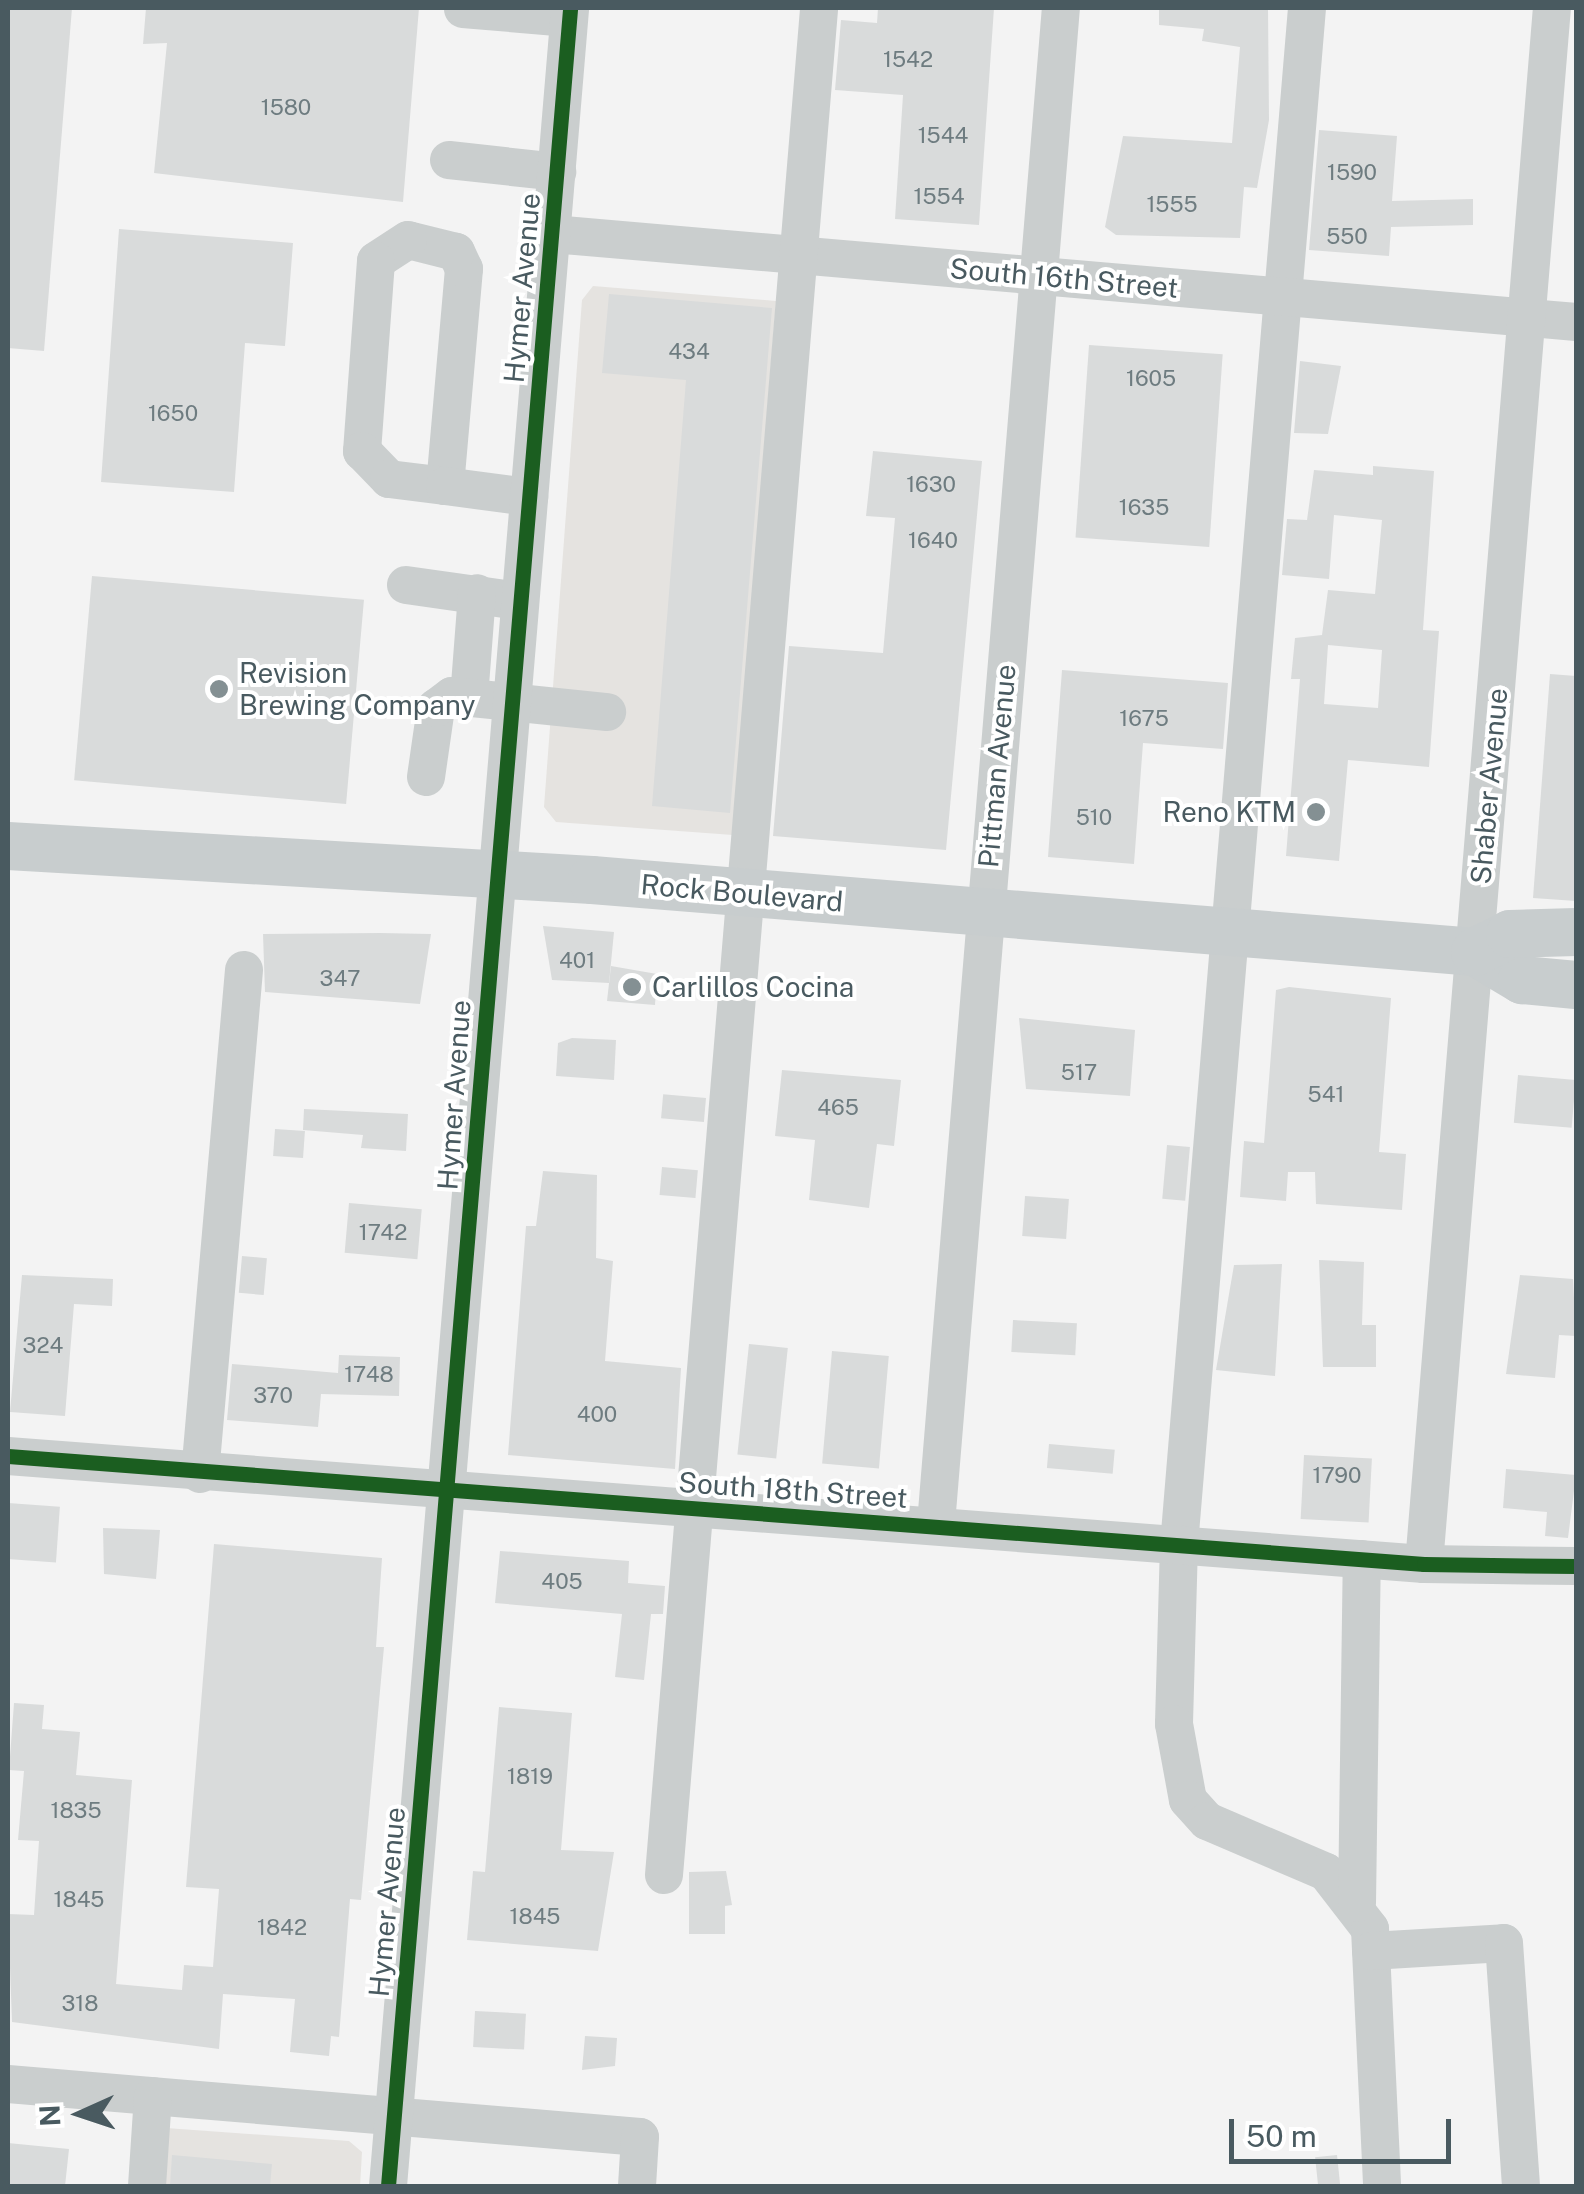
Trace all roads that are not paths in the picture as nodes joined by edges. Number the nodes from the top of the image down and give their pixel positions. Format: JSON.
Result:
{"nodes":[{"id":1,"x":818,"y":8,"type":"edge"},
{"id":2,"x":1061,"y":8,"type":"edge"},
{"id":3,"x":1308,"y":8,"type":"edge"},
{"id":4,"x":1552,"y":8,"type":"edge"},
{"id":5,"x":463,"y":9,"type":"edge"},
{"id":6,"x":570,"y":13,"type":"edge"},
{"id":7,"x":450,"y":160,"type":"dead end"},
{"id":8,"x":557,"y":172,"type":"junction"},
{"id":9,"x":552,"y":234,"type":"junction"},
{"id":10,"x":800,"y":255,"type":"junction"},
{"id":11,"x":1040,"y":275,"type":"junction"},
{"id":12,"x":1283,"y":296,"type":"junction"},
{"id":13,"x":1528,"y":318,"type":"junction"},
{"id":14,"x":1576,"y":322,"type":"edge"},
{"id":15,"x":445,"y":486,"type":"junction"},
{"id":16,"x":528,"y":497,"type":"junction"},
{"id":17,"x":406,"y":585,"type":"dead end"},
{"id":18,"x":476,"y":593,"type":"junction"},
{"id":19,"x":519,"y":601,"type":"junction"},
{"id":20,"x":469,"y":698,"type":"junction"},
{"id":21,"x":510,"y":702,"type":"junction"},
{"id":22,"x":607,"y":712,"type":"dead end"},
{"id":23,"x":426,"y":777,"type":"dead end"},
{"id":24,"x":8,"y":846,"type":"edge"},
{"id":25,"x":495,"y":874,"type":"junction"},
{"id":26,"x":745,"y":893,"type":"junction"},
{"id":27,"x":984,"y":913,"type":"junction"},
{"id":28,"x":1576,"y":932,"type":"edge"},
{"id":29,"x":1230,"y":933,"type":"junction"},
{"id":30,"x":1475,"y":952,"type":"junction"},
{"id":31,"x":244,"y":970,"type":"dead end"},
{"id":32,"x":1576,"y":986,"type":"edge"},
{"id":33,"x":8,"y":1456,"type":"edge"},
{"id":34,"x":200,"y":1474,"type":"junction"},
{"id":35,"x":450,"y":1494,"type":"junction"},
{"id":36,"x":693,"y":1509,"type":"junction"},
{"id":37,"x":936,"y":1524,"type":"junction"},
{"id":38,"x":1179,"y":1544,"type":"junction"},
{"id":39,"x":1362,"y":1559,"type":"junction"},
{"id":40,"x":1424,"y":1564,"type":"junction"},
{"id":41,"x":1576,"y":1566,"type":"edge"},
{"id":42,"x":664,"y":1875,"type":"dead end"},
{"id":43,"x":1357,"y":1903,"type":"junction"},
{"id":44,"x":1371,"y":1951,"type":"junction"},
{"id":45,"x":8,"y":2084,"type":"edge"},
{"id":46,"x":154,"y":2096,"type":"junction"},
{"id":47,"x":393,"y":2115,"type":"junction"},
{"id":48,"x":147,"y":2186,"type":"edge"},
{"id":49,"x":388,"y":2186,"type":"edge"},
{"id":50,"x":637,"y":2186,"type":"edge"},
{"id":51,"x":1382,"y":2186,"type":"edge"},
{"id":52,"x":1521,"y":2186,"type":"edge"}],
"edges":[{"from":1,"to":10,"type":"street"},
{"from":2,"to":11,"type":"street","name":"Pittman Avenue"},
{"from":3,"to":12,"type":"street"},
{"from":4,"to":13,"type":"street","name":"Shaber Avenue"},
{"from":5,"to":6,"type":"street"},
{"from":6,"to":8,"type":"street","name":"Hymer Avenue"},
{"from":7,"to":8,"type":"street"},
{"from":8,"to":9,"type":"street","name":"Hymer Avenue"},
{"from":9,"to":10,"type":"street","name":"South 16th Street"},
{"from":9,"to":16,"type":"street","name":"Hymer Avenue"},
{"from":10,"to":11,"type":"street","name":"South 16th Street"},
{"from":10,"to":26,"type":"street"},
{"from":11,"to":12,"type":"street","name":"South 16th Street"},
{"from":11,"to":27,"type":"street","name":"Pittman Avenue"},
{"from":12,"to":13,"type":"street","name":"South 16th Street"},
{"from":12,"to":29,"type":"street"},
{"from":13,"to":14,"type":"street","name":"South 16th Street"},
{"from":13,"to":30,"type":"street","name":"Shaber Avenue"},
{"from":15,"to":15,"type":"street"},
{"from":15,"to":16,"type":"street"},
{"from":16,"to":19,"type":"street","name":"Hymer Avenue"},
{"from":17,"to":18,"type":"street"},
{"from":18,"to":19,"type":"street"},
{"from":18,"to":20,"type":"street"},
{"from":19,"to":21,"type":"street","name":"Hymer Avenue"},
{"from":20,"to":21,"type":"street"},
{"from":20,"to":23,"type":"street"},
{"from":21,"to":22,"type":"street"},
{"from":21,"to":25,"type":"street","name":"Hymer Avenue"},
{"from":24,"to":25,"type":"main road","name":"Rock Boulevard"},
{"from":25,"to":26,"type":"main road","name":"Rock Boulevard"},
{"from":25,"to":35,"type":"street","name":"Hymer Avenue"},
{"from":26,"to":27,"type":"main road","name":"Rock Boulevard"},
{"from":26,"to":36,"type":"street"},
{"from":27,"to":29,"type":"main road","name":"Rock Boulevard"},
{"from":27,"to":37,"type":"street","name":"Pittman Avenue"},
{"from":28,"to":30,"type":"main road","name":"Rock Boulevard"},
{"from":29,"to":30,"type":"main road","name":"Rock Boulevard"},
{"from":29,"to":38,"type":"street"},
{"from":30,"to":32,"type":"main road","name":"Rock Boulevard"},
{"from":30,"to":40,"type":"street","name":"Shaber Avenue"},
{"from":31,"to":34,"type":"street"},
{"from":33,"to":34,"type":"street","name":"South 18th Street"},
{"from":34,"to":35,"type":"street","name":"South 18th Street"},
{"from":35,"to":36,"type":"street","name":"South 18th Street"},
{"from":35,"to":47,"type":"street","name":"Hymer Avenue"},
{"from":36,"to":37,"type":"street","name":"South 18th Street"},
{"from":36,"to":42,"type":"street"},
{"from":37,"to":38,"type":"street","name":"South 18th Street"},
{"from":38,"to":39,"type":"street","name":"South 18th Street"},
{"from":38,"to":43,"type":"street"},
{"from":39,"to":40,"type":"street","name":"South 18th Street"},
{"from":39,"to":43,"type":"street"},
{"from":40,"to":41,"type":"street","name":"South 18th Street"},
{"from":43,"to":44,"type":"street"},
{"from":44,"to":51,"type":"street"},
{"from":44,"to":52,"type":"street"},
{"from":45,"to":46,"type":"street"},
{"from":46,"to":47,"type":"street"},
{"from":46,"to":48,"type":"street"},
{"from":47,"to":49,"type":"street","name":"Hymer Avenue"},
{"from":47,"to":50,"type":"street"}]}
